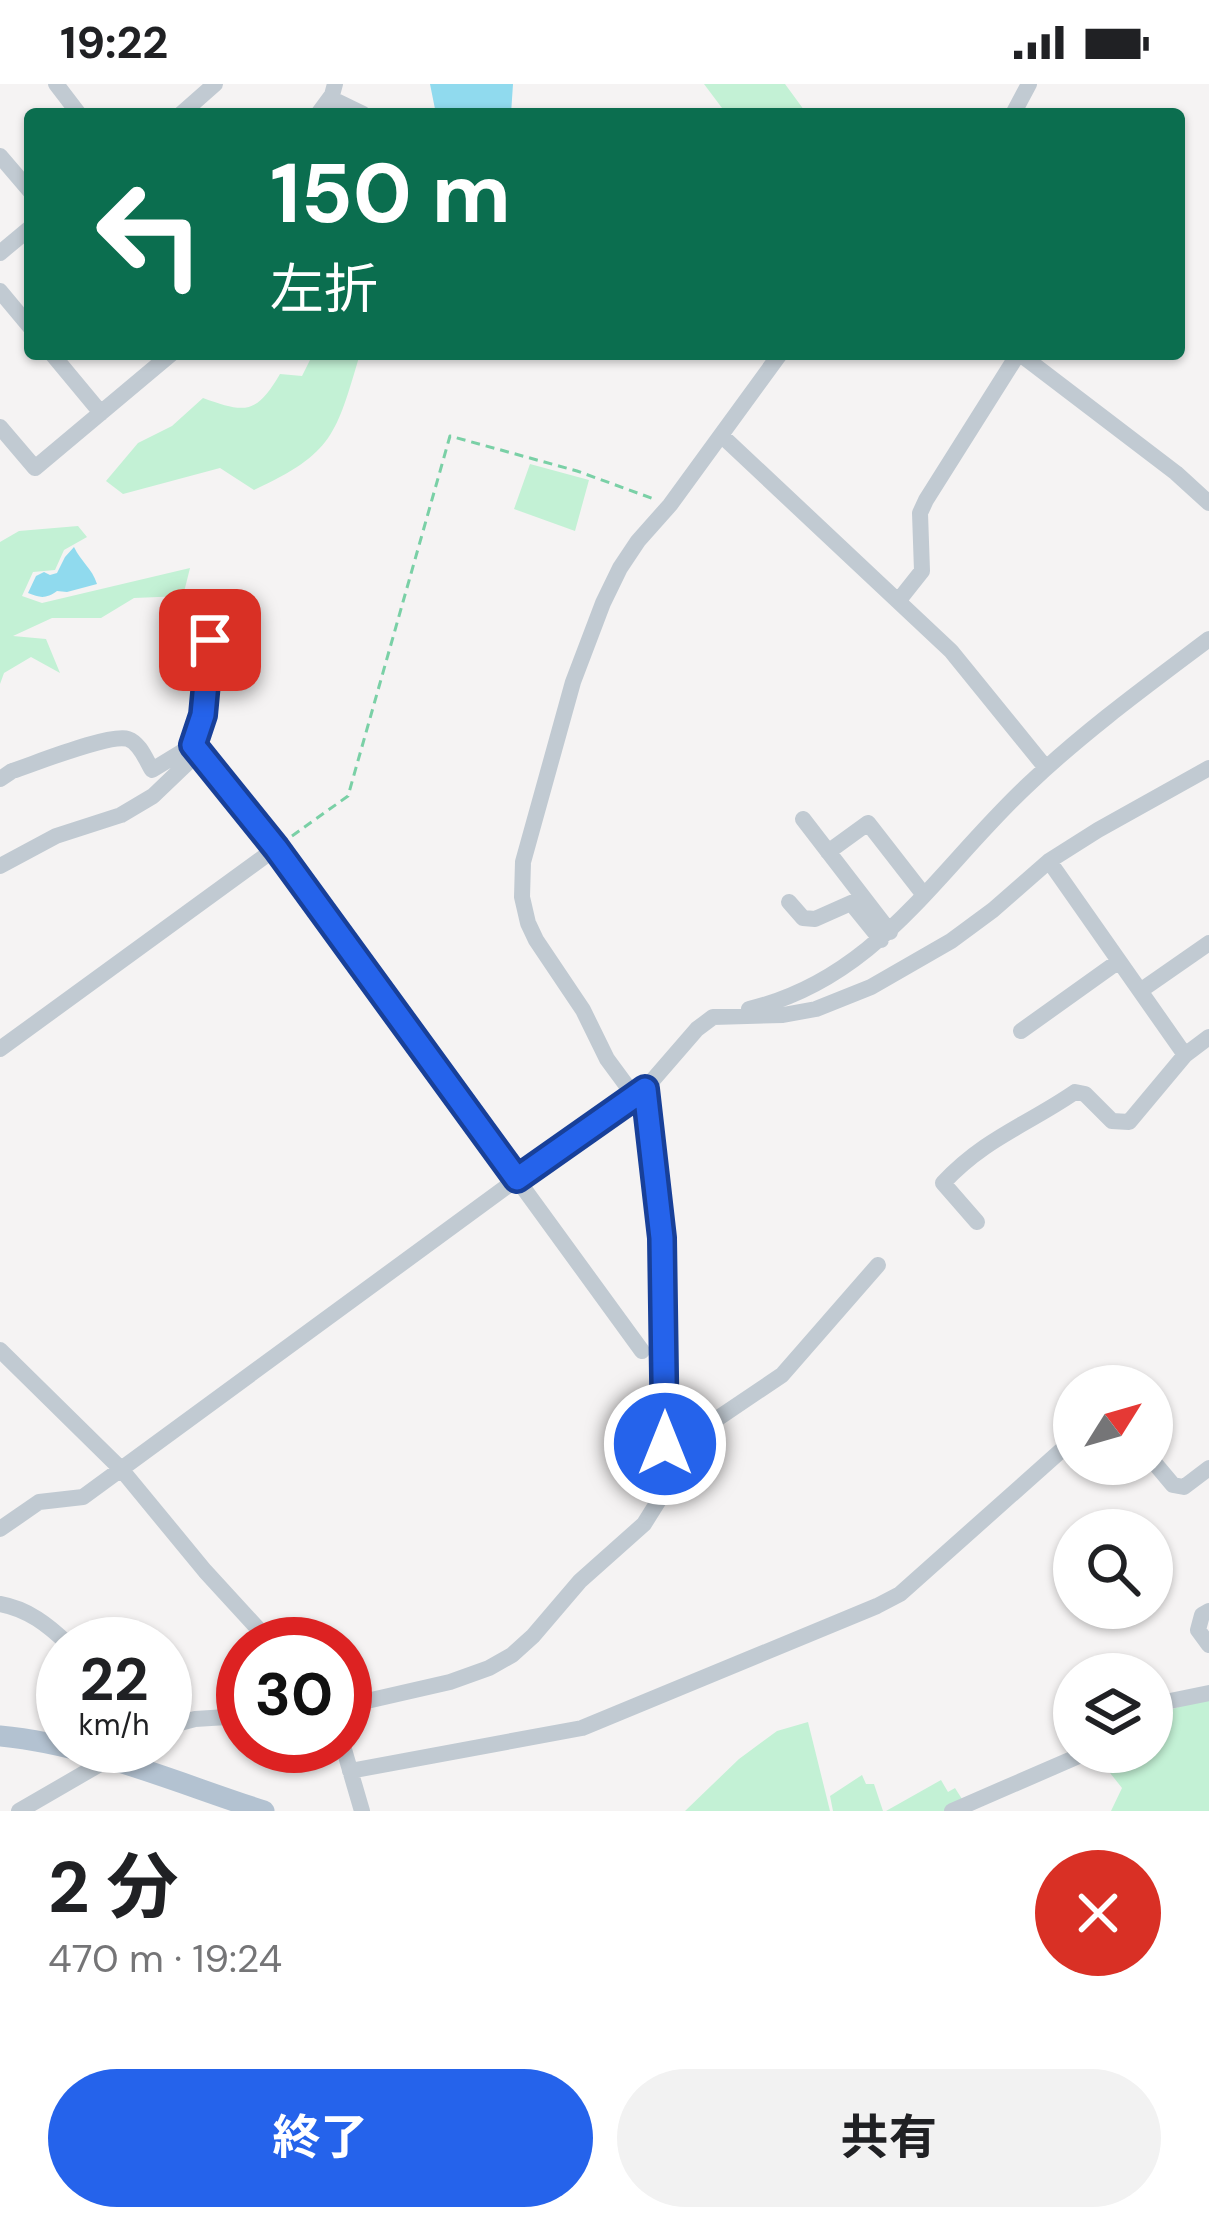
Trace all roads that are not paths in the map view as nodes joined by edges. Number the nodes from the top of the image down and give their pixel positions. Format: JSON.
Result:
{"nodes":[{"id":1,"x":56,"y":84,"type":"edge"},
{"id":2,"x":215,"y":84,"type":"edge"},
{"id":3,"x":75,"y":108,"type":"edge"},
{"id":4,"x":189,"y":108,"type":"edge"},
{"id":5,"x":0,"y":156,"type":"edge"},
{"id":6,"x":24,"y":184,"type":"edge"},
{"id":7,"x":24,"y":233,"type":"edge"},
{"id":8,"x":0,"y":253,"type":"edge"},
{"id":9,"x":0,"y":291,"type":"edge"},
{"id":10,"x":24,"y":321,"type":"edge"},
{"id":11,"x":57,"y":360,"type":"edge"},
{"id":12,"x":164,"y":360,"type":"edge"},
{"id":13,"x":777,"y":360,"type":"edge"},
{"id":14,"x":1015,"y":360,"type":"edge"},
{"id":15,"x":1027,"y":360,"type":"edge"},
{"id":16,"x":101,"y":413,"type":"junction"},
{"id":17,"x":0,"y":427,"type":"edge"},
{"id":18,"x":722,"y":435,"type":"junction"},
{"id":19,"x":1209,"y":503,"type":"edge"},
{"id":20,"x":899,"y":600,"type":"junction"},
{"id":21,"x":1209,"y":639,"type":"edge"},
{"id":22,"x":210,"y":640,"type":"dead end"},
{"id":23,"x":196,"y":748,"type":"junction"},
{"id":24,"x":1046,"y":768,"type":"junction"},
{"id":25,"x":1209,"y":768,"type":"edge"},
{"id":26,"x":0,"y":779,"type":"edge"},
{"id":27,"x":803,"y":820,"type":"dead end"},
{"id":28,"x":276,"y":848,"type":"junction"},
{"id":29,"x":828,"y":851,"type":"junction"},
{"id":30,"x":1048,"y":861,"type":"junction"},
{"id":31,"x":0,"y":866,"type":"edge"},
{"id":32,"x":924,"y":895,"type":"junction"},
{"id":33,"x":790,"y":902,"type":"dead end"},
{"id":34,"x":885,"y":936,"type":"junction"},
{"id":35,"x":1209,"y":944,"type":"edge"},
{"id":36,"x":1119,"y":962,"type":"junction"},
{"id":37,"x":1140,"y":991,"type":"junction"},
{"id":38,"x":713,"y":1017,"type":"junction"},
{"id":39,"x":1021,"y":1031,"type":"dead end"},
{"id":40,"x":1209,"y":1037,"type":"edge"},
{"id":41,"x":0,"y":1049,"type":"edge"},
{"id":42,"x":1185,"y":1055,"type":"junction"},
{"id":43,"x":640,"y":1093,"type":"junction"},
{"id":44,"x":517,"y":1179,"type":"junction"},
{"id":45,"x":977,"y":1222,"type":"dead end"},
{"id":46,"x":878,"y":1265,"type":"dead end"},
{"id":47,"x":0,"y":1350,"type":"edge"},
{"id":48,"x":643,"y":1351,"type":"dead end"},
{"id":49,"x":665,"y":1444,"type":"junction"},
{"id":50,"x":1053,"y":1457,"type":"edge"},
{"id":51,"x":122,"y":1468,"type":"junction"},
{"id":52,"x":1209,"y":1468,"type":"edge"},
{"id":53,"x":1173,"y":1485,"type":"edge"},
{"id":54,"x":0,"y":1528,"type":"edge"},
{"id":55,"x":0,"y":1604,"type":"edge"},
{"id":56,"x":1209,"y":1611,"type":"edge"},
{"id":57,"x":248,"y":1617,"type":"edge"},
{"id":58,"x":36,"y":1619,"type":"edge"},
{"id":59,"x":1209,"y":1645,"type":"edge"},
{"id":60,"x":1209,"y":1693,"type":"edge"},
{"id":61,"x":1173,"y":1699,"type":"edge"},
{"id":62,"x":372,"y":1700,"type":"edge"},
{"id":63,"x":0,"y":1736,"type":"edge"},
{"id":64,"x":36,"y":1740,"type":"edge"},
{"id":65,"x":372,"y":1767,"type":"edge"},
{"id":66,"x":1053,"y":1767,"type":"edge"},
{"id":67,"x":88,"y":1773,"type":"edge"},
{"id":68,"x":161,"y":1773,"type":"edge"},
{"id":69,"x":351,"y":1773,"type":"edge"},
{"id":70,"x":19,"y":1811,"type":"edge"},
{"id":71,"x":264,"y":1811,"type":"edge"},
{"id":72,"x":362,"y":1811,"type":"edge"},
{"id":73,"x":952,"y":1811,"type":"edge"}],
"edges":[{"from":1,"to":3,"type":"street"},
{"from":2,"to":4,"type":"street"},
{"from":5,"to":6,"type":"street"},
{"from":7,"to":8,"type":"street"},
{"from":9,"to":10,"type":"street"},
{"from":11,"to":16,"type":"street"},
{"from":12,"to":16,"type":"street"},
{"from":13,"to":18,"type":"street"},
{"from":14,"to":20,"type":"street"},
{"from":15,"to":19,"type":"street"},
{"from":16,"to":17,"type":"street"},
{"from":18,"to":20,"type":"street"},
{"from":18,"to":43,"type":"street"},
{"from":20,"to":24,"type":"street"},
{"from":21,"to":24,"type":"street"},
{"from":22,"to":23,"type":"street"},
{"from":23,"to":26,"type":"street"},
{"from":23,"to":28,"type":"street"},
{"from":23,"to":31,"type":"street"},
{"from":24,"to":32,"type":"street"},
{"from":25,"to":30,"type":"street"},
{"from":27,"to":29,"type":"street"},
{"from":28,"to":41,"type":"street"},
{"from":28,"to":44,"type":"street"},
{"from":29,"to":32,"type":"street"},
{"from":29,"to":34,"type":"street"},
{"from":30,"to":36,"type":"street"},
{"from":30,"to":38,"type":"street"},
{"from":32,"to":34,"type":"street"},
{"from":33,"to":34,"type":"street"},
{"from":34,"to":38,"type":"street"},
{"from":35,"to":37,"type":"street"},
{"from":36,"to":37,"type":"street"},
{"from":36,"to":39,"type":"street"},
{"from":37,"to":42,"type":"street"},
{"from":38,"to":43,"type":"street"},
{"from":40,"to":42,"type":"street"},
{"from":42,"to":45,"type":"street"},
{"from":43,"to":44,"type":"street"},
{"from":43,"to":49,"type":"street"},
{"from":44,"to":48,"type":"street"},
{"from":44,"to":51,"type":"street"},
{"from":46,"to":49,"type":"street"},
{"from":47,"to":51,"type":"street"},
{"from":49,"to":62,"type":"street"},
{"from":50,"to":65,"type":"street"},
{"from":51,"to":54,"type":"street"},
{"from":51,"to":57,"type":"street"},
{"from":52,"to":53,"type":"street"},
{"from":55,"to":58,"type":"street"},
{"from":56,"to":59,"type":"street"},
{"from":60,"to":61,"type":"street"},
{"from":63,"to":64,"type":"main road"},
{"from":66,"to":73,"type":"street"},
{"from":67,"to":70,"type":"street"},
{"from":68,"to":71,"type":"main road"},
{"from":69,"to":72,"type":"street"}]}
